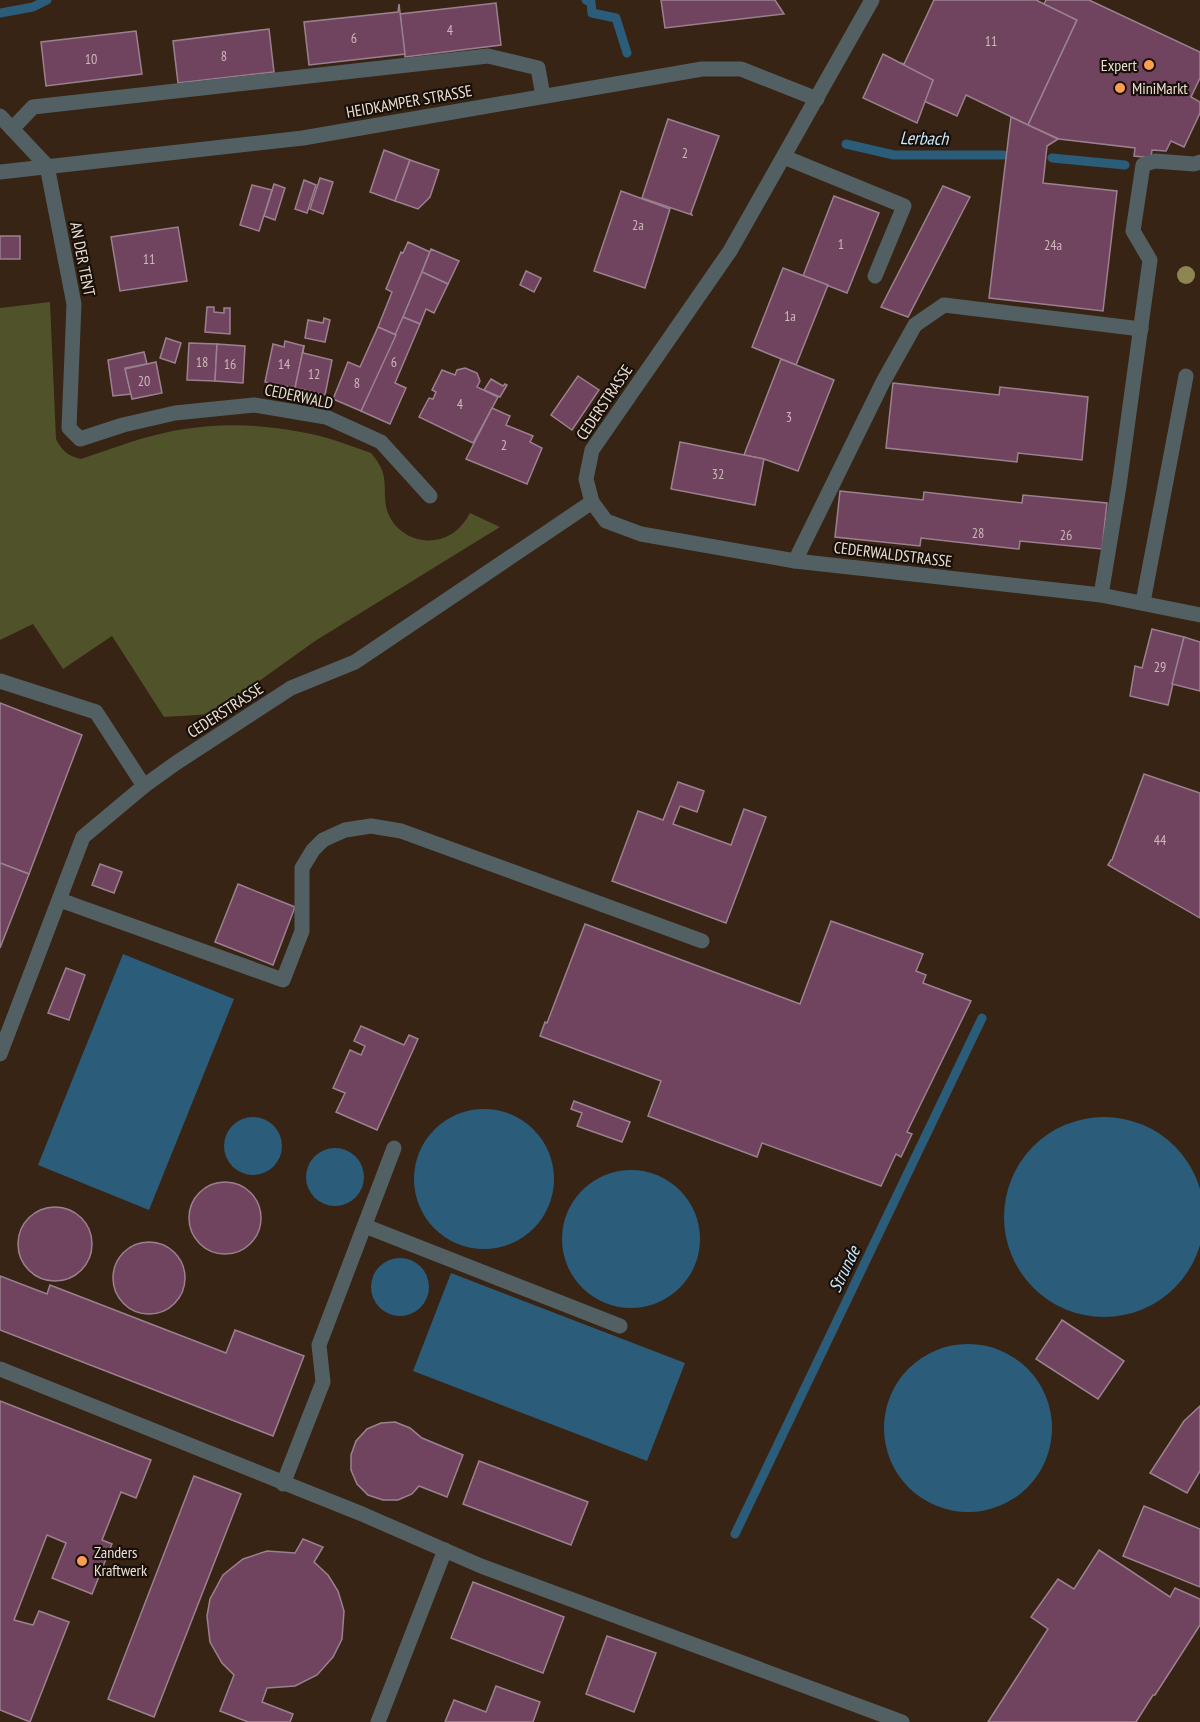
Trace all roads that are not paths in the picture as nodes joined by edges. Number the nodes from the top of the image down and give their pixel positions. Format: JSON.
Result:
{"nodes":[{"id":1,"x":872,"y":0,"type":"edge"},
{"id":2,"x":543,"y":96,"type":"junction"},
{"id":3,"x":817,"y":99,"type":"junction"},
{"id":4,"x":0,"y":116,"type":"edge"},
{"id":5,"x":12,"y":129,"type":"junction"},
{"id":6,"x":784,"y":157,"type":"junction"},
{"id":7,"x":1200,"y":162,"type":"edge"},
{"id":8,"x":47,"y":166,"type":"junction"},
{"id":9,"x":0,"y":172,"type":"edge"},
{"id":10,"x":875,"y":276,"type":"dead end"},
{"id":11,"x":1141,"y":329,"type":"junction"},
{"id":12,"x":1186,"y":376,"type":"dead end"},
{"id":13,"x":69,"y":429,"type":"joint"},
{"id":14,"x":429,"y":496,"type":"dead end"},
{"id":15,"x":592,"y":502,"type":"junction"},
{"id":16,"x":795,"y":561,"type":"junction"},
{"id":17,"x":1101,"y":595,"type":"junction"},
{"id":18,"x":1143,"y":602,"type":"junction"},
{"id":19,"x":1200,"y":615,"type":"edge"},
{"id":20,"x":0,"y":681,"type":"edge"},
{"id":21,"x":144,"y":786,"type":"junction"},
{"id":22,"x":60,"y":900,"type":"junction"},
{"id":23,"x":702,"y":941,"type":"dead end"},
{"id":24,"x":0,"y":1054,"type":"edge"},
{"id":25,"x":394,"y":1148,"type":"dead end"},
{"id":26,"x":365,"y":1226,"type":"junction"},
{"id":27,"x":620,"y":1326,"type":"dead end"},
{"id":28,"x":0,"y":1369,"type":"edge"},
{"id":29,"x":283,"y":1484,"type":"junction"},
{"id":30,"x":445,"y":1550,"type":"junction"},
{"id":31,"x":378,"y":1722,"type":"edge"},
{"id":32,"x":902,"y":1722,"type":"edge"}],
"edges":[{"from":1,"to":3,"type":"street","name":"CEDERSTRASSE"},
{"from":2,"to":3,"type":"street","name":"HEIDKAMPER STRASSE"},
{"from":2,"to":5,"type":"street"},
{"from":2,"to":8,"type":"street","name":"HEIDKAMPER STRASSE"},
{"from":3,"to":6,"type":"street","name":"CEDERSTRASSE"},
{"from":4,"to":5,"type":"street"},
{"from":5,"to":8,"type":"street"},
{"from":6,"to":10,"type":"street"},
{"from":6,"to":15,"type":"street","name":"CEDERSTRASSE"},
{"from":7,"to":11,"type":"street"},
{"from":8,"to":9,"type":"street","name":"HEIDKAMPER STRASSE"},
{"from":8,"to":13,"type":"street","name":"AN DER TENT"},
{"from":11,"to":16,"type":"street"},
{"from":11,"to":17,"type":"street"},
{"from":12,"to":18,"type":"street"},
{"from":13,"to":14,"type":"street","name":"CEDERWALD"},
{"from":15,"to":16,"type":"street","name":"CEDERWALDSTRASSE"},
{"from":15,"to":21,"type":"street","name":"CEDERSTRASSE"},
{"from":16,"to":17,"type":"street","name":"CEDERWALDSTRASSE"},
{"from":17,"to":18,"type":"street","name":"CEDERWALDSTRASSE"},
{"from":18,"to":19,"type":"street","name":"CEDERWALDSTRASSE"},
{"from":20,"to":21,"type":"street"},
{"from":21,"to":22,"type":"street","name":"CEDERSTRASSE"},
{"from":22,"to":23,"type":"street"},
{"from":22,"to":24,"type":"street","name":"CEDERSTRASSE"},
{"from":25,"to":26,"type":"street"},
{"from":26,"to":27,"type":"street"},
{"from":26,"to":29,"type":"street"},
{"from":28,"to":29,"type":"street"},
{"from":29,"to":30,"type":"street"},
{"from":30,"to":31,"type":"street"},
{"from":30,"to":32,"type":"street"}]}
